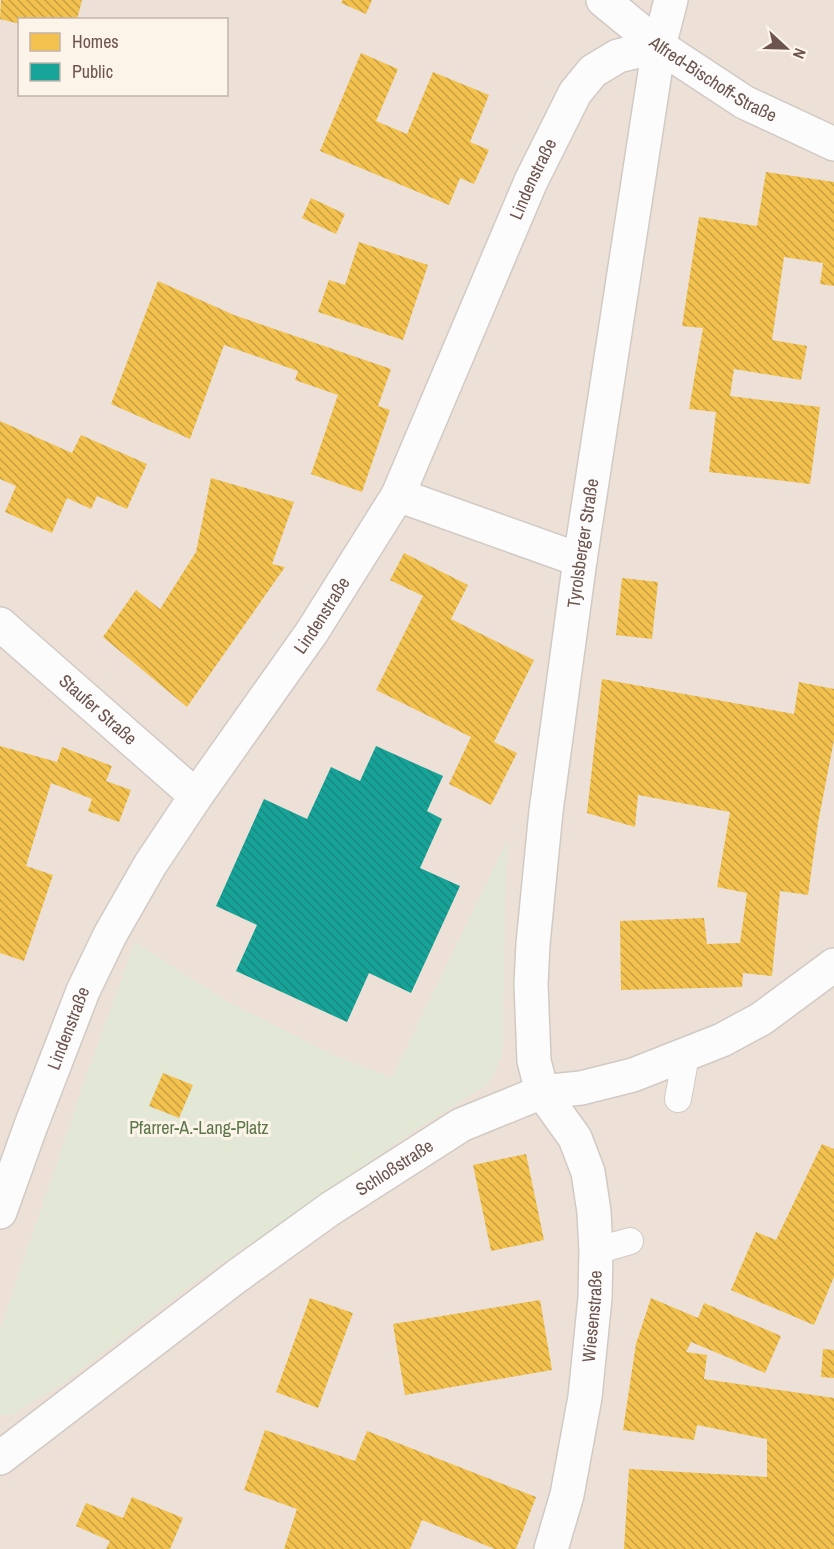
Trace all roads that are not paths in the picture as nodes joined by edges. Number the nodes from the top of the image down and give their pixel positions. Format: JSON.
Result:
{"nodes":[{"id":1,"x":603,"y":0,"type":"edge"},
{"id":2,"x":671,"y":0,"type":"edge"},
{"id":3,"x":659,"y":46,"type":"junction"},
{"id":4,"x":834,"y":144,"type":"edge"},
{"id":5,"x":398,"y":495,"type":"junction"},
{"id":6,"x":580,"y":560,"type":"junction"},
{"id":7,"x":0,"y":624,"type":"edge"},
{"id":8,"x":196,"y":796,"type":"junction"},
{"id":9,"x":834,"y":965,"type":"edge"},
{"id":10,"x":686,"y":1055,"type":"junction"},
{"id":11,"x":542,"y":1092,"type":"junction"},
{"id":12,"x":678,"y":1099,"type":"dead end"},
{"id":13,"x":0,"y":1212,"type":"edge"},
{"id":14,"x":630,"y":1241,"type":"dead end"},
{"id":15,"x":596,"y":1251,"type":"junction"},
{"id":16,"x":0,"y":1458,"type":"edge"},
{"id":17,"x":551,"y":1548,"type":"edge"}],
"edges":[{"from":1,"to":3,"type":"street","name":"Alfred-Bischoff-Straße"},
{"from":2,"to":3,"type":"street","name":"Tyrolsberger Straße"},
{"from":3,"to":4,"type":"street","name":"Alfred-Bischoff-Straße"},
{"from":3,"to":5,"type":"street","name":"Lindenstraße"},
{"from":3,"to":6,"type":"street","name":"Tyrolsberger Straße"},
{"from":5,"to":6,"type":"street"},
{"from":5,"to":8,"type":"street","name":"Lindenstraße"},
{"from":6,"to":11,"type":"street","name":"Tyrolsberger Straße"},
{"from":7,"to":8,"type":"street","name":"Staufer Straße"},
{"from":8,"to":13,"type":"street","name":"Lindenstraße"},
{"from":9,"to":10,"type":"street","name":"Schloßstraße"},
{"from":10,"to":11,"type":"street","name":"Schloßstraße"},
{"from":10,"to":12,"type":"lane"},
{"from":11,"to":15,"type":"street","name":"Wiesenstraße"},
{"from":11,"to":16,"type":"street","name":"Schloßstraße"},
{"from":14,"to":15,"type":"lane"},
{"from":15,"to":17,"type":"street","name":"Wiesenstraße"}]}
